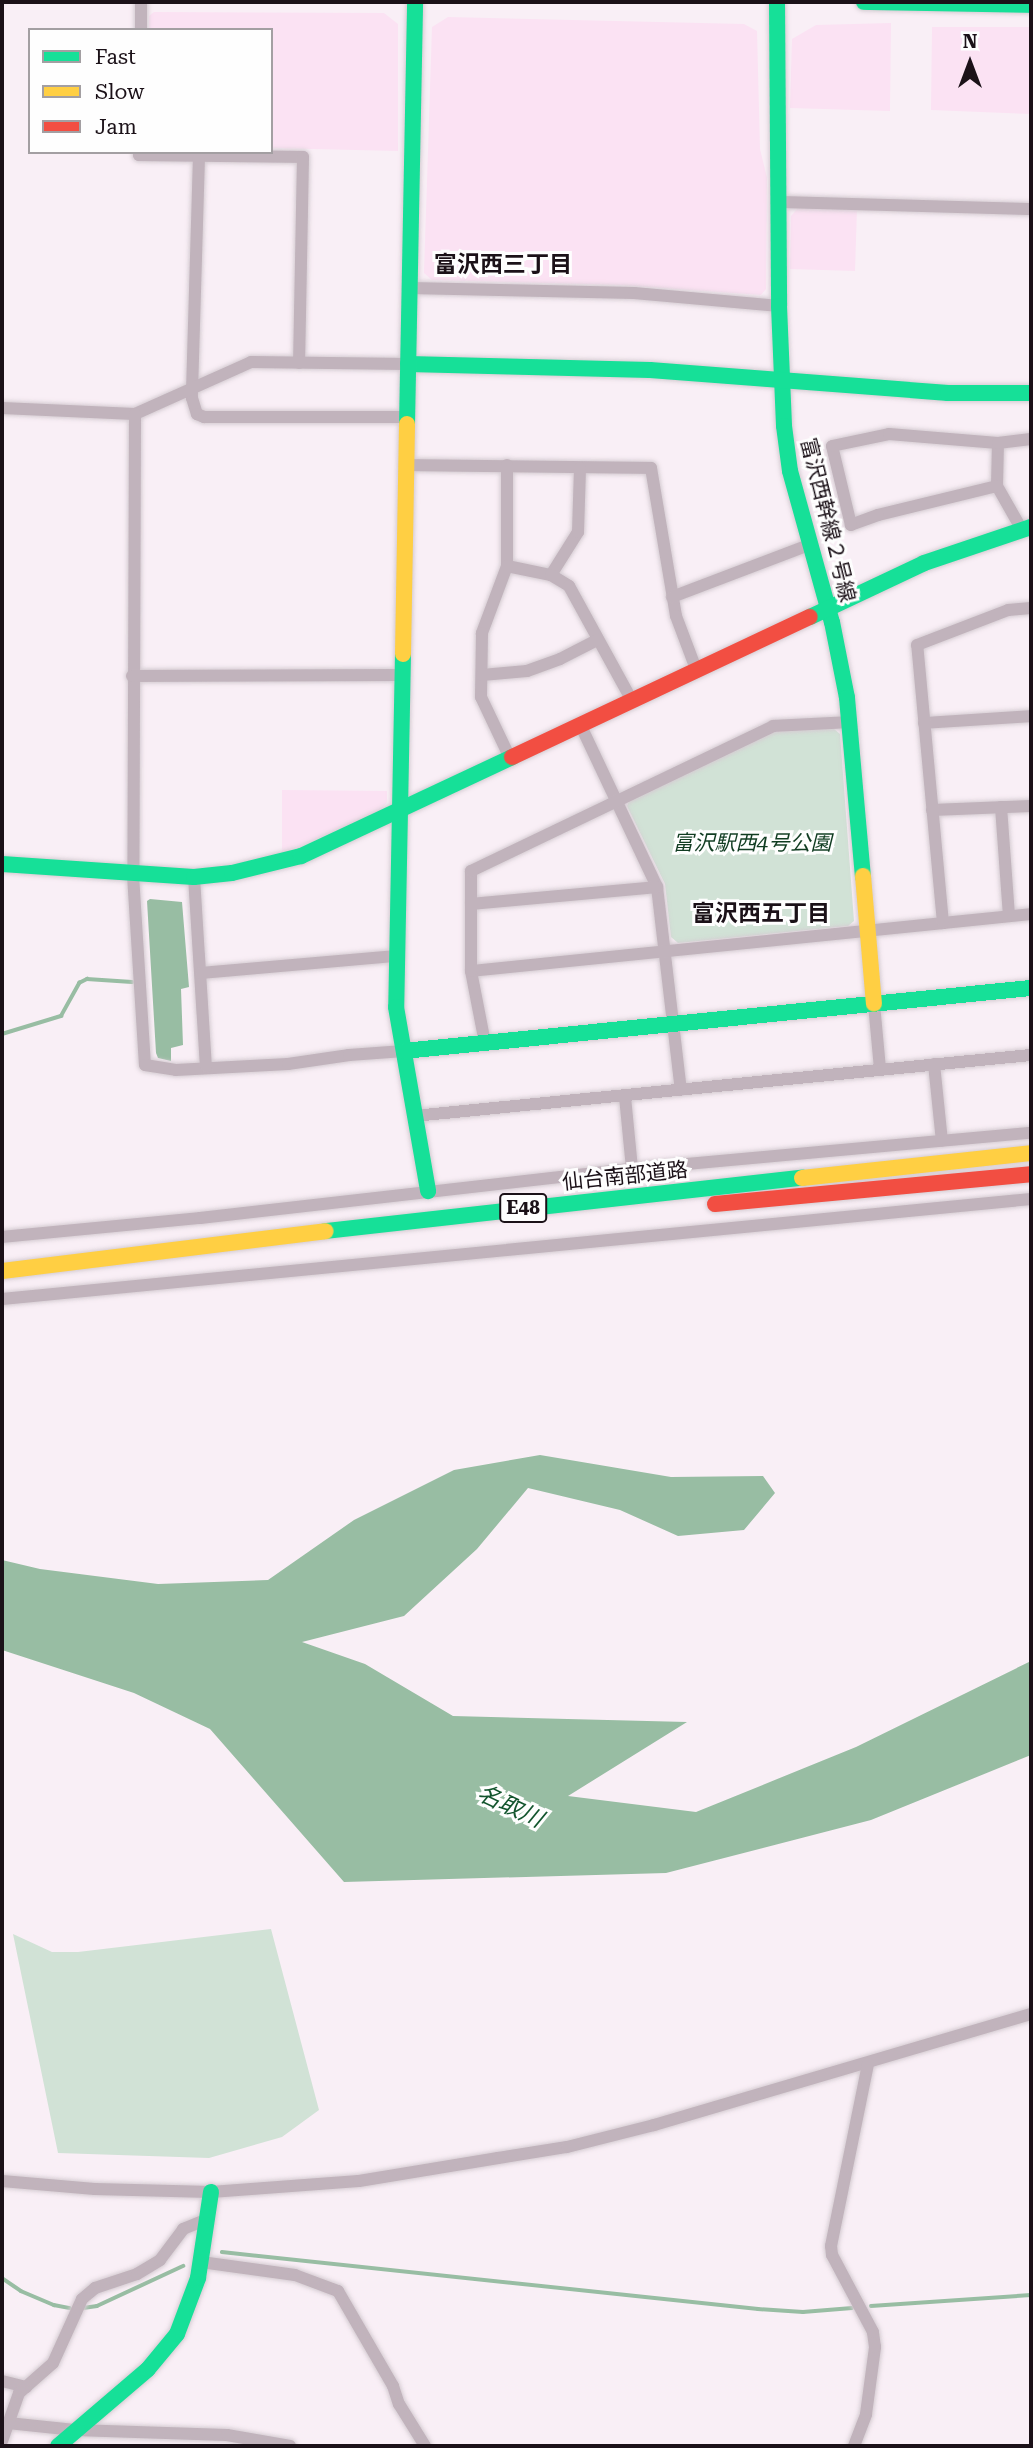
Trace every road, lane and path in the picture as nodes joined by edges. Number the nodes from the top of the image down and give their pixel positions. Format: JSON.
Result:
{"nodes":[{"id":1,"x":141,"y":2,"type":"edge"},
{"id":2,"x":415,"y":2,"type":"edge"},
{"id":3,"x":777,"y":2,"type":"edge"},
{"id":4,"x":864,"y":2,"type":"edge"},
{"id":5,"x":1031,"y":5,"type":"edge"},
{"id":6,"x":141,"y":28,"type":"edge"},
{"id":7,"x":139,"y":154,"type":"edge"},
{"id":8,"x":199,"y":156,"type":"junction"},
{"id":9,"x":779,"y":202,"type":"junction"},
{"id":10,"x":1031,"y":209,"type":"edge"},
{"id":11,"x":410,"y":288,"type":"junction"},
{"id":12,"x":779,"y":306,"type":"junction"},
{"id":13,"x":299,"y":363,"type":"junction"},
{"id":14,"x":408,"y":363,"type":"junction"},
{"id":15,"x":781,"y":379,"type":"junction"},
{"id":16,"x":193,"y":387,"type":"junction"},
{"id":17,"x":1031,"y":393,"type":"edge"},
{"id":18,"x":2,"y":408,"type":"edge"},
{"id":19,"x":135,"y":414,"type":"junction"},
{"id":20,"x":407,"y":417,"type":"junction"},
{"id":21,"x":1031,"y":439,"type":"edge"},
{"id":22,"x":998,"y":443,"type":"junction"},
{"id":23,"x":406,"y":465,"type":"junction"},
{"id":24,"x":507,"y":466,"type":"junction"},
{"id":25,"x":580,"y":468,"type":"junction"},
{"id":26,"x":997,"y":486,"type":"junction"},
{"id":27,"x":1027,"y":528,"type":"edge"},
{"id":28,"x":809,"y":545,"type":"junction"},
{"id":29,"x":507,"y":566,"type":"junction"},
{"id":30,"x":551,"y":575,"type":"junction"},
{"id":31,"x":672,"y":597,"type":"junction"},
{"id":32,"x":828,"y":607,"type":"junction"},
{"id":33,"x":1031,"y":608,"type":"edge"},
{"id":34,"x":597,"y":640,"type":"junction"},
{"id":35,"x":696,"y":669,"type":"junction"},
{"id":36,"x":402,"y":675,"type":"junction"},
{"id":37,"x":482,"y":675,"type":"junction"},
{"id":38,"x":132,"y":676,"type":"junction"},
{"id":39,"x":631,"y":699,"type":"junction"},
{"id":40,"x":1031,"y":716,"type":"edge"},
{"id":41,"x":850,"y":722,"type":"junction"},
{"id":42,"x":924,"y":723,"type":"junction"},
{"id":43,"x":580,"y":724,"type":"junction"},
{"id":44,"x":510,"y":758,"type":"junction"},
{"id":45,"x":617,"y":800,"type":"junction"},
{"id":46,"x":1031,"y":806,"type":"edge"},
{"id":47,"x":1001,"y":807,"type":"junction"},
{"id":48,"x":400,"y":809,"type":"junction"},
{"id":49,"x":932,"y":810,"type":"junction"},
{"id":50,"x":2,"y":864,"type":"edge"},
{"id":51,"x":133,"y":875,"type":"junction"},
{"id":52,"x":194,"y":877,"type":"junction"},
{"id":53,"x":657,"y":887,"type":"junction"},
{"id":54,"x":471,"y":904,"type":"junction"},
{"id":55,"x":1031,"y":914,"type":"edge"},
{"id":56,"x":1009,"y":915,"type":"junction"},
{"id":57,"x":943,"y":923,"type":"junction"},
{"id":58,"x":869,"y":930,"type":"junction"},
{"id":59,"x":665,"y":951,"type":"junction"},
{"id":60,"x":396,"y":956,"type":"junction"},
{"id":61,"x":471,"y":971,"type":"junction"},
{"id":62,"x":201,"y":973,"type":"junction"},
{"id":63,"x":1031,"y":988,"type":"edge"},
{"id":64,"x":874,"y":1004,"type":"junction"},
{"id":65,"x":673,"y":1024,"type":"junction"},
{"id":66,"x":485,"y":1044,"type":"junction"},
{"id":67,"x":404,"y":1051,"type":"junction"},
{"id":68,"x":1031,"y":1055,"type":"edge"},
{"id":69,"x":934,"y":1064,"type":"junction"},
{"id":70,"x":206,"y":1067,"type":"junction"},
{"id":71,"x":880,"y":1069,"type":"junction"},
{"id":72,"x":681,"y":1090,"type":"junction"},
{"id":73,"x":625,"y":1097,"type":"junction"},
{"id":74,"x":414,"y":1116,"type":"junction"},
{"id":75,"x":1031,"y":1133,"type":"edge"},
{"id":76,"x":942,"y":1141,"type":"junction"},
{"id":77,"x":1031,"y":1153,"type":"edge"},
{"id":78,"x":632,"y":1169,"type":"junction"},
{"id":79,"x":1031,"y":1174,"type":"edge"},
{"id":80,"x":428,"y":1191,"type":"junction"},
{"id":81,"x":1031,"y":1199,"type":"edge"},
{"id":82,"x":2,"y":1237,"type":"edge"},
{"id":83,"x":8,"y":1270,"type":"edge"},
{"id":84,"x":2,"y":1299,"type":"edge"},
{"id":85,"x":1031,"y":2014,"type":"edge"},
{"id":86,"x":869,"y":2064,"type":"junction"},
{"id":87,"x":2,"y":2181,"type":"edge"},
{"id":88,"x":211,"y":2192,"type":"junction"},
{"id":89,"x":208,"y":2219,"type":"junction"},
{"id":90,"x":201,"y":2262,"type":"junction"},
{"id":91,"x":2,"y":2381,"type":"edge"},
{"id":92,"x":26,"y":2387,"type":"junction"},
{"id":93,"x":8,"y":2423,"type":"junction"},
{"id":94,"x":75,"y":2430,"type":"junction"},
{"id":95,"x":2,"y":2441,"type":"edge"},
{"id":96,"x":58,"y":2446,"type":"edge"},
{"id":97,"x":290,"y":2446,"type":"edge"},
{"id":98,"x":425,"y":2446,"type":"edge"},
{"id":99,"x":854,"y":2446,"type":"edge"}],
"edges":[{"from":1,"to":6,"type":"street"},
{"from":2,"to":11,"type":"main road"},
{"from":3,"to":9,"type":"main road","name":"富沢西幹線２号線"},
{"from":4,"to":5,"type":"main road"},
{"from":7,"to":8,"type":"street"},
{"from":8,"to":13,"type":"street"},
{"from":8,"to":16,"type":"street"},
{"from":9,"to":10,"type":"street"},
{"from":9,"to":12,"type":"main road","name":"富沢西幹線２号線"},
{"from":11,"to":12,"type":"street"},
{"from":11,"to":14,"type":"main road"},
{"from":12,"to":15,"type":"main road","name":"富沢西幹線２号線"},
{"from":13,"to":14,"type":"street"},
{"from":13,"to":16,"type":"street"},
{"from":14,"to":15,"type":"main road"},
{"from":14,"to":20,"type":"main road"},
{"from":15,"to":17,"type":"main road"},
{"from":15,"to":28,"type":"main road","name":"富沢西幹線２号線"},
{"from":16,"to":19,"type":"street"},
{"from":16,"to":20,"type":"street"},
{"from":18,"to":19,"type":"street"},
{"from":19,"to":38,"type":"street"},
{"from":20,"to":23,"type":"main road"},
{"from":21,"to":22,"type":"street"},
{"from":22,"to":26,"type":"street"},
{"from":22,"to":26,"type":"street"},
{"from":23,"to":24,"type":"street"},
{"from":23,"to":36,"type":"main road"},
{"from":24,"to":25,"type":"street"},
{"from":24,"to":29,"type":"street"},
{"from":25,"to":30,"type":"street"},
{"from":25,"to":31,"type":"street"},
{"from":26,"to":27,"type":"street"},
{"from":27,"to":32,"type":"main road"},
{"from":28,"to":31,"type":"street"},
{"from":28,"to":32,"type":"main road","name":"富沢西幹線２号線"},
{"from":29,"to":30,"type":"street"},
{"from":29,"to":37,"type":"street"},
{"from":30,"to":34,"type":"street"},
{"from":31,"to":35,"type":"street"},
{"from":32,"to":35,"type":"main road"},
{"from":32,"to":41,"type":"main road","name":"富沢西幹線２号線"},
{"from":33,"to":42,"type":"street"},
{"from":34,"to":37,"type":"street"},
{"from":34,"to":39,"type":"street"},
{"from":35,"to":39,"type":"main road"},
{"from":36,"to":38,"type":"street"},
{"from":36,"to":48,"type":"main road"},
{"from":37,"to":44,"type":"street"},
{"from":38,"to":51,"type":"street"},
{"from":39,"to":43,"type":"main road"},
{"from":40,"to":42,"type":"street"},
{"from":41,"to":45,"type":"street"},
{"from":41,"to":58,"type":"main road","name":"富沢西幹線２号線"},
{"from":42,"to":49,"type":"street"},
{"from":43,"to":44,"type":"main road"},
{"from":43,"to":45,"type":"street"},
{"from":44,"to":48,"type":"main road"},
{"from":45,"to":53,"type":"street"},
{"from":45,"to":54,"type":"street"},
{"from":46,"to":47,"type":"street"},
{"from":47,"to":49,"type":"street"},
{"from":47,"to":56,"type":"street"},
{"from":48,"to":52,"type":"main road"},
{"from":48,"to":60,"type":"main road"},
{"from":49,"to":57,"type":"street"},
{"from":50,"to":51,"type":"main road"},
{"from":51,"to":52,"type":"main road"},
{"from":51,"to":70,"type":"street"},
{"from":52,"to":62,"type":"street"},
{"from":53,"to":54,"type":"street"},
{"from":53,"to":59,"type":"street"},
{"from":54,"to":61,"type":"street"},
{"from":55,"to":56,"type":"street"},
{"from":56,"to":57,"type":"street"},
{"from":57,"to":58,"type":"street"},
{"from":58,"to":59,"type":"street"},
{"from":58,"to":64,"type":"main road","name":"富沢西幹線２号線"},
{"from":59,"to":61,"type":"street"},
{"from":59,"to":65,"type":"street"},
{"from":60,"to":62,"type":"street"},
{"from":60,"to":67,"type":"main road"},
{"from":61,"to":66,"type":"street"},
{"from":62,"to":70,"type":"street"},
{"from":63,"to":64,"type":"main road"},
{"from":64,"to":65,"type":"main road"},
{"from":64,"to":71,"type":"street"},
{"from":65,"to":66,"type":"main road"},
{"from":65,"to":72,"type":"street"},
{"from":66,"to":67,"type":"main road"},
{"from":67,"to":70,"type":"street"},
{"from":67,"to":74,"type":"main road"},
{"from":68,"to":69,"type":"street"},
{"from":69,"to":71,"type":"street"},
{"from":69,"to":76,"type":"street"},
{"from":71,"to":72,"type":"street"},
{"from":72,"to":73,"type":"street"},
{"from":73,"to":74,"type":"street"},
{"from":73,"to":78,"type":"street"},
{"from":74,"to":80,"type":"main road"},
{"from":75,"to":76,"type":"street"},
{"from":76,"to":78,"type":"street"},
{"from":77,"to":83,"type":"main road","name":"仙台南部道路","number":"E48"},
{"from":78,"to":80,"type":"street"},
{"from":79,"to":83,"type":"main road","name":"仙台南部道路","number":"E48"},
{"from":80,"to":82,"type":"street"},
{"from":81,"to":84,"type":"street"},
{"from":85,"to":86,"type":"street"},
{"from":86,"to":88,"type":"street"},
{"from":86,"to":99,"type":"street"},
{"from":87,"to":88,"type":"street"},
{"from":88,"to":89,"type":"main road"},
{"from":89,"to":90,"type":"main road"},
{"from":89,"to":92,"type":"street"},
{"from":90,"to":94,"type":"main road"},
{"from":90,"to":98,"type":"street"},
{"from":91,"to":92,"type":"street"},
{"from":92,"to":93,"type":"street"},
{"from":93,"to":94,"type":"street"},
{"from":93,"to":95,"type":"street"},
{"from":94,"to":96,"type":"main road"},
{"from":94,"to":97,"type":"street"}]}
